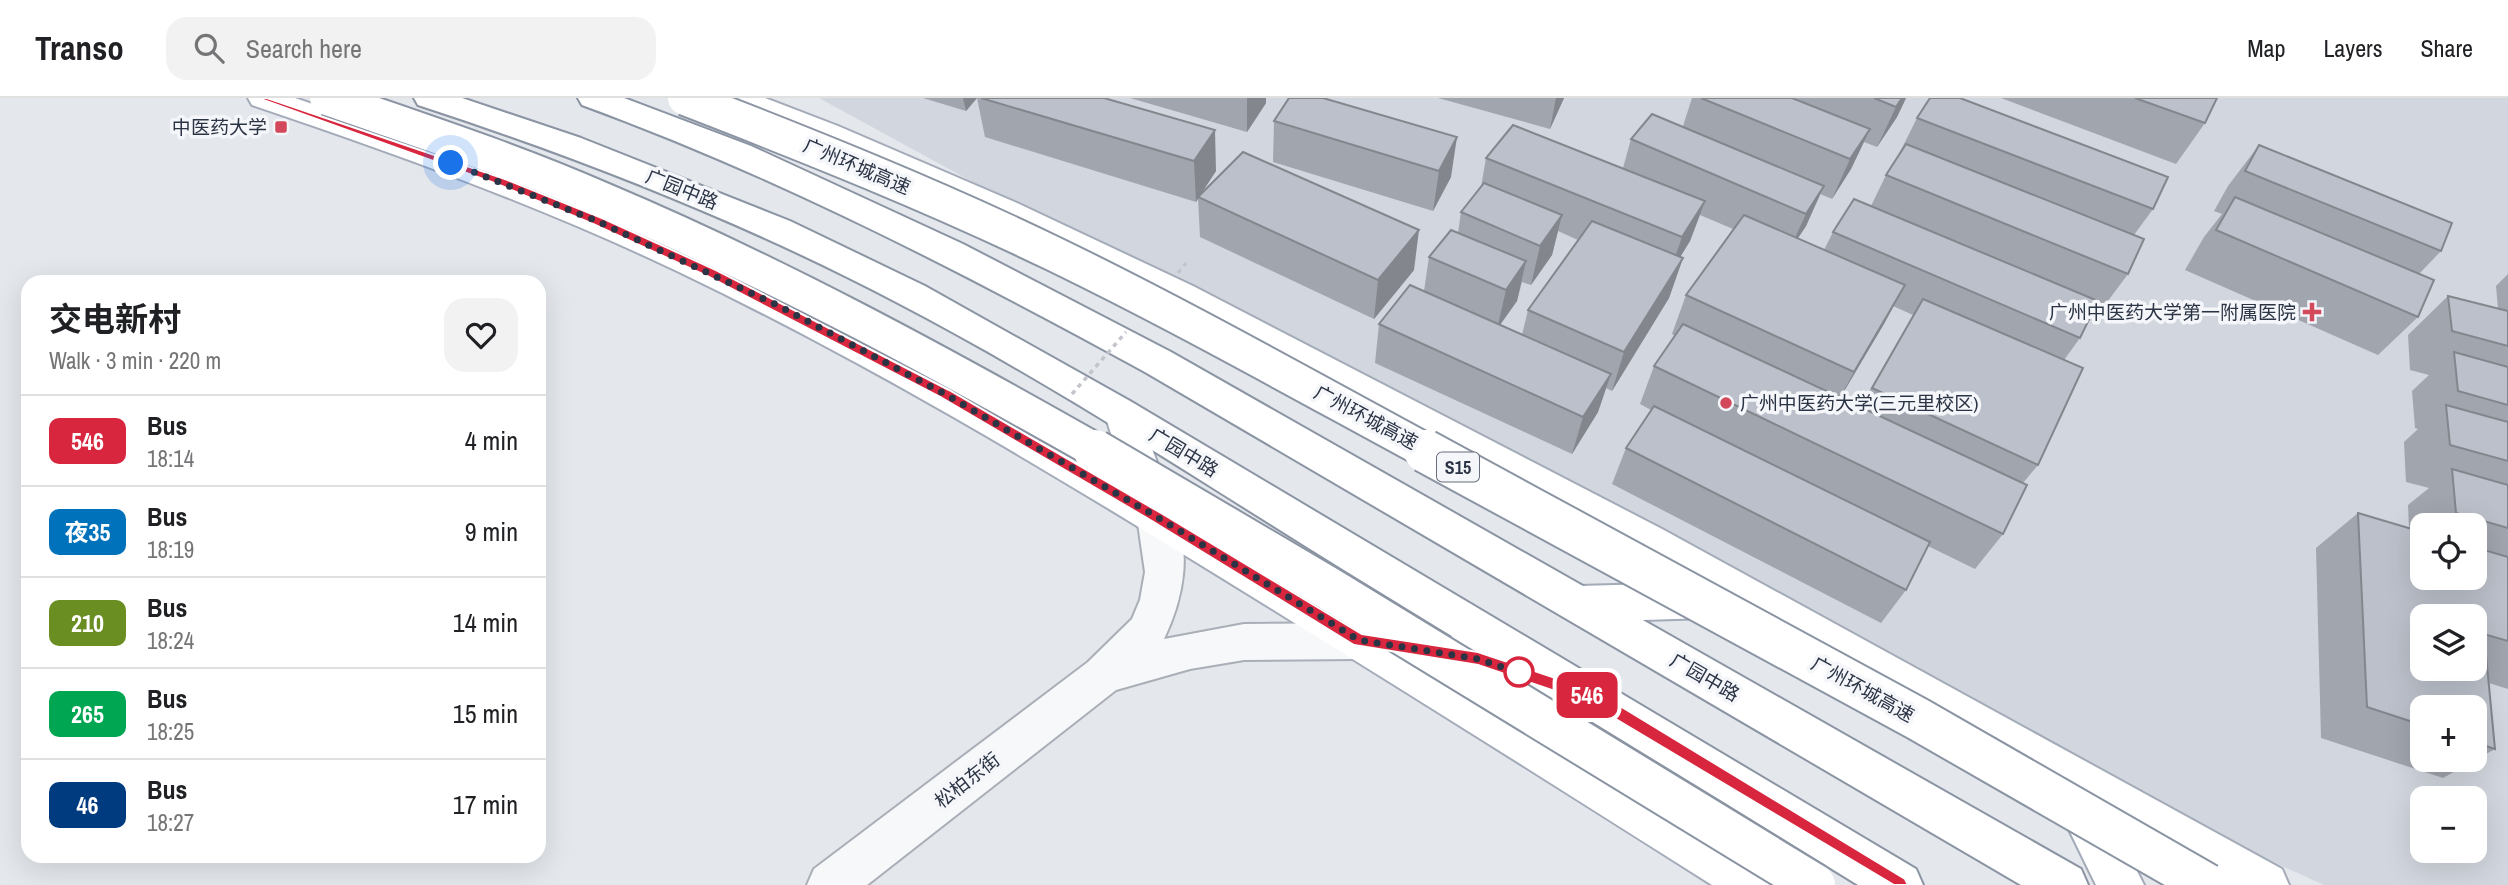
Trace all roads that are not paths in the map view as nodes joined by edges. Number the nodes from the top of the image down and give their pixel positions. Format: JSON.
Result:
{"nodes":[{"id":1,"x":263,"y":98,"type":"edge"},
{"id":2,"x":327,"y":98,"type":"edge"},
{"id":3,"x":333,"y":98,"type":"edge"},
{"id":4,"x":429,"y":98,"type":"edge"},
{"id":5,"x":593,"y":98,"type":"edge"},
{"id":6,"x":685,"y":98,"type":"edge"},
{"id":7,"x":736,"y":98,"type":"edge"},
{"id":8,"x":354,"y":128,"type":"junction"},
{"id":9,"x":1123,"y":415,"type":"junction"},
{"id":10,"x":1157,"y":517,"type":"junction"},
{"id":11,"x":1754,"y":599,"type":"junction"},
{"id":12,"x":1578,"y":604,"type":"junction"},
{"id":13,"x":1359,"y":640,"type":"junction"},
{"id":14,"x":1103,"y":675,"type":"junction"},
{"id":15,"x":1592,"y":697,"type":"junction"},
{"id":16,"x":2059,"y":767,"type":"junction"},
{"id":17,"x":830,"y":885,"type":"edge"},
{"id":18,"x":1754,"y":885,"type":"edge"},
{"id":19,"x":1814,"y":885,"type":"edge"},
{"id":20,"x":1900,"y":885,"type":"edge"},
{"id":21,"x":2065,"y":885,"type":"edge"},
{"id":22,"x":2122,"y":885,"type":"edge"},
{"id":23,"x":2207,"y":885,"type":"edge"},
{"id":24,"x":2266,"y":885,"type":"edge"}],
"edges":[{"from":1,"to":8,"type":"main road"},
{"from":2,"to":19,"type":"main road","bridge":true},
{"from":3,"to":8,"type":"main road"},
{"from":4,"to":9,"type":"main road","name":"广园中路"},
{"from":5,"to":12,"type":"main road","name":"广园中路"},
{"from":6,"to":23,"type":"main road","name":"广州环城高速","number":"S15","bridge":true},
{"from":7,"to":11,"type":"main road"},
{"from":8,"to":10,"type":"main road"},
{"from":9,"to":10,"type":"main road"},
{"from":9,"to":15,"type":"main road","name":"广园中路"},
{"from":10,"to":13,"type":"main road"},
{"from":10,"to":14,"type":"street","name":"松柏东街"},
{"from":11,"to":12,"type":"main road"},
{"from":11,"to":16,"type":"main road"},
{"from":12,"to":21,"type":"main road","name":"广园中路"},
{"from":13,"to":14,"type":"street"},
{"from":13,"to":15,"type":"main road"},
{"from":13,"to":18,"type":"main road"},
{"from":14,"to":17,"type":"street","name":"松柏东街"},
{"from":15,"to":20,"type":"main road","name":"广园中路"},
{"from":16,"to":22,"type":"main road"},
{"from":16,"to":24,"type":"main road"}]}
